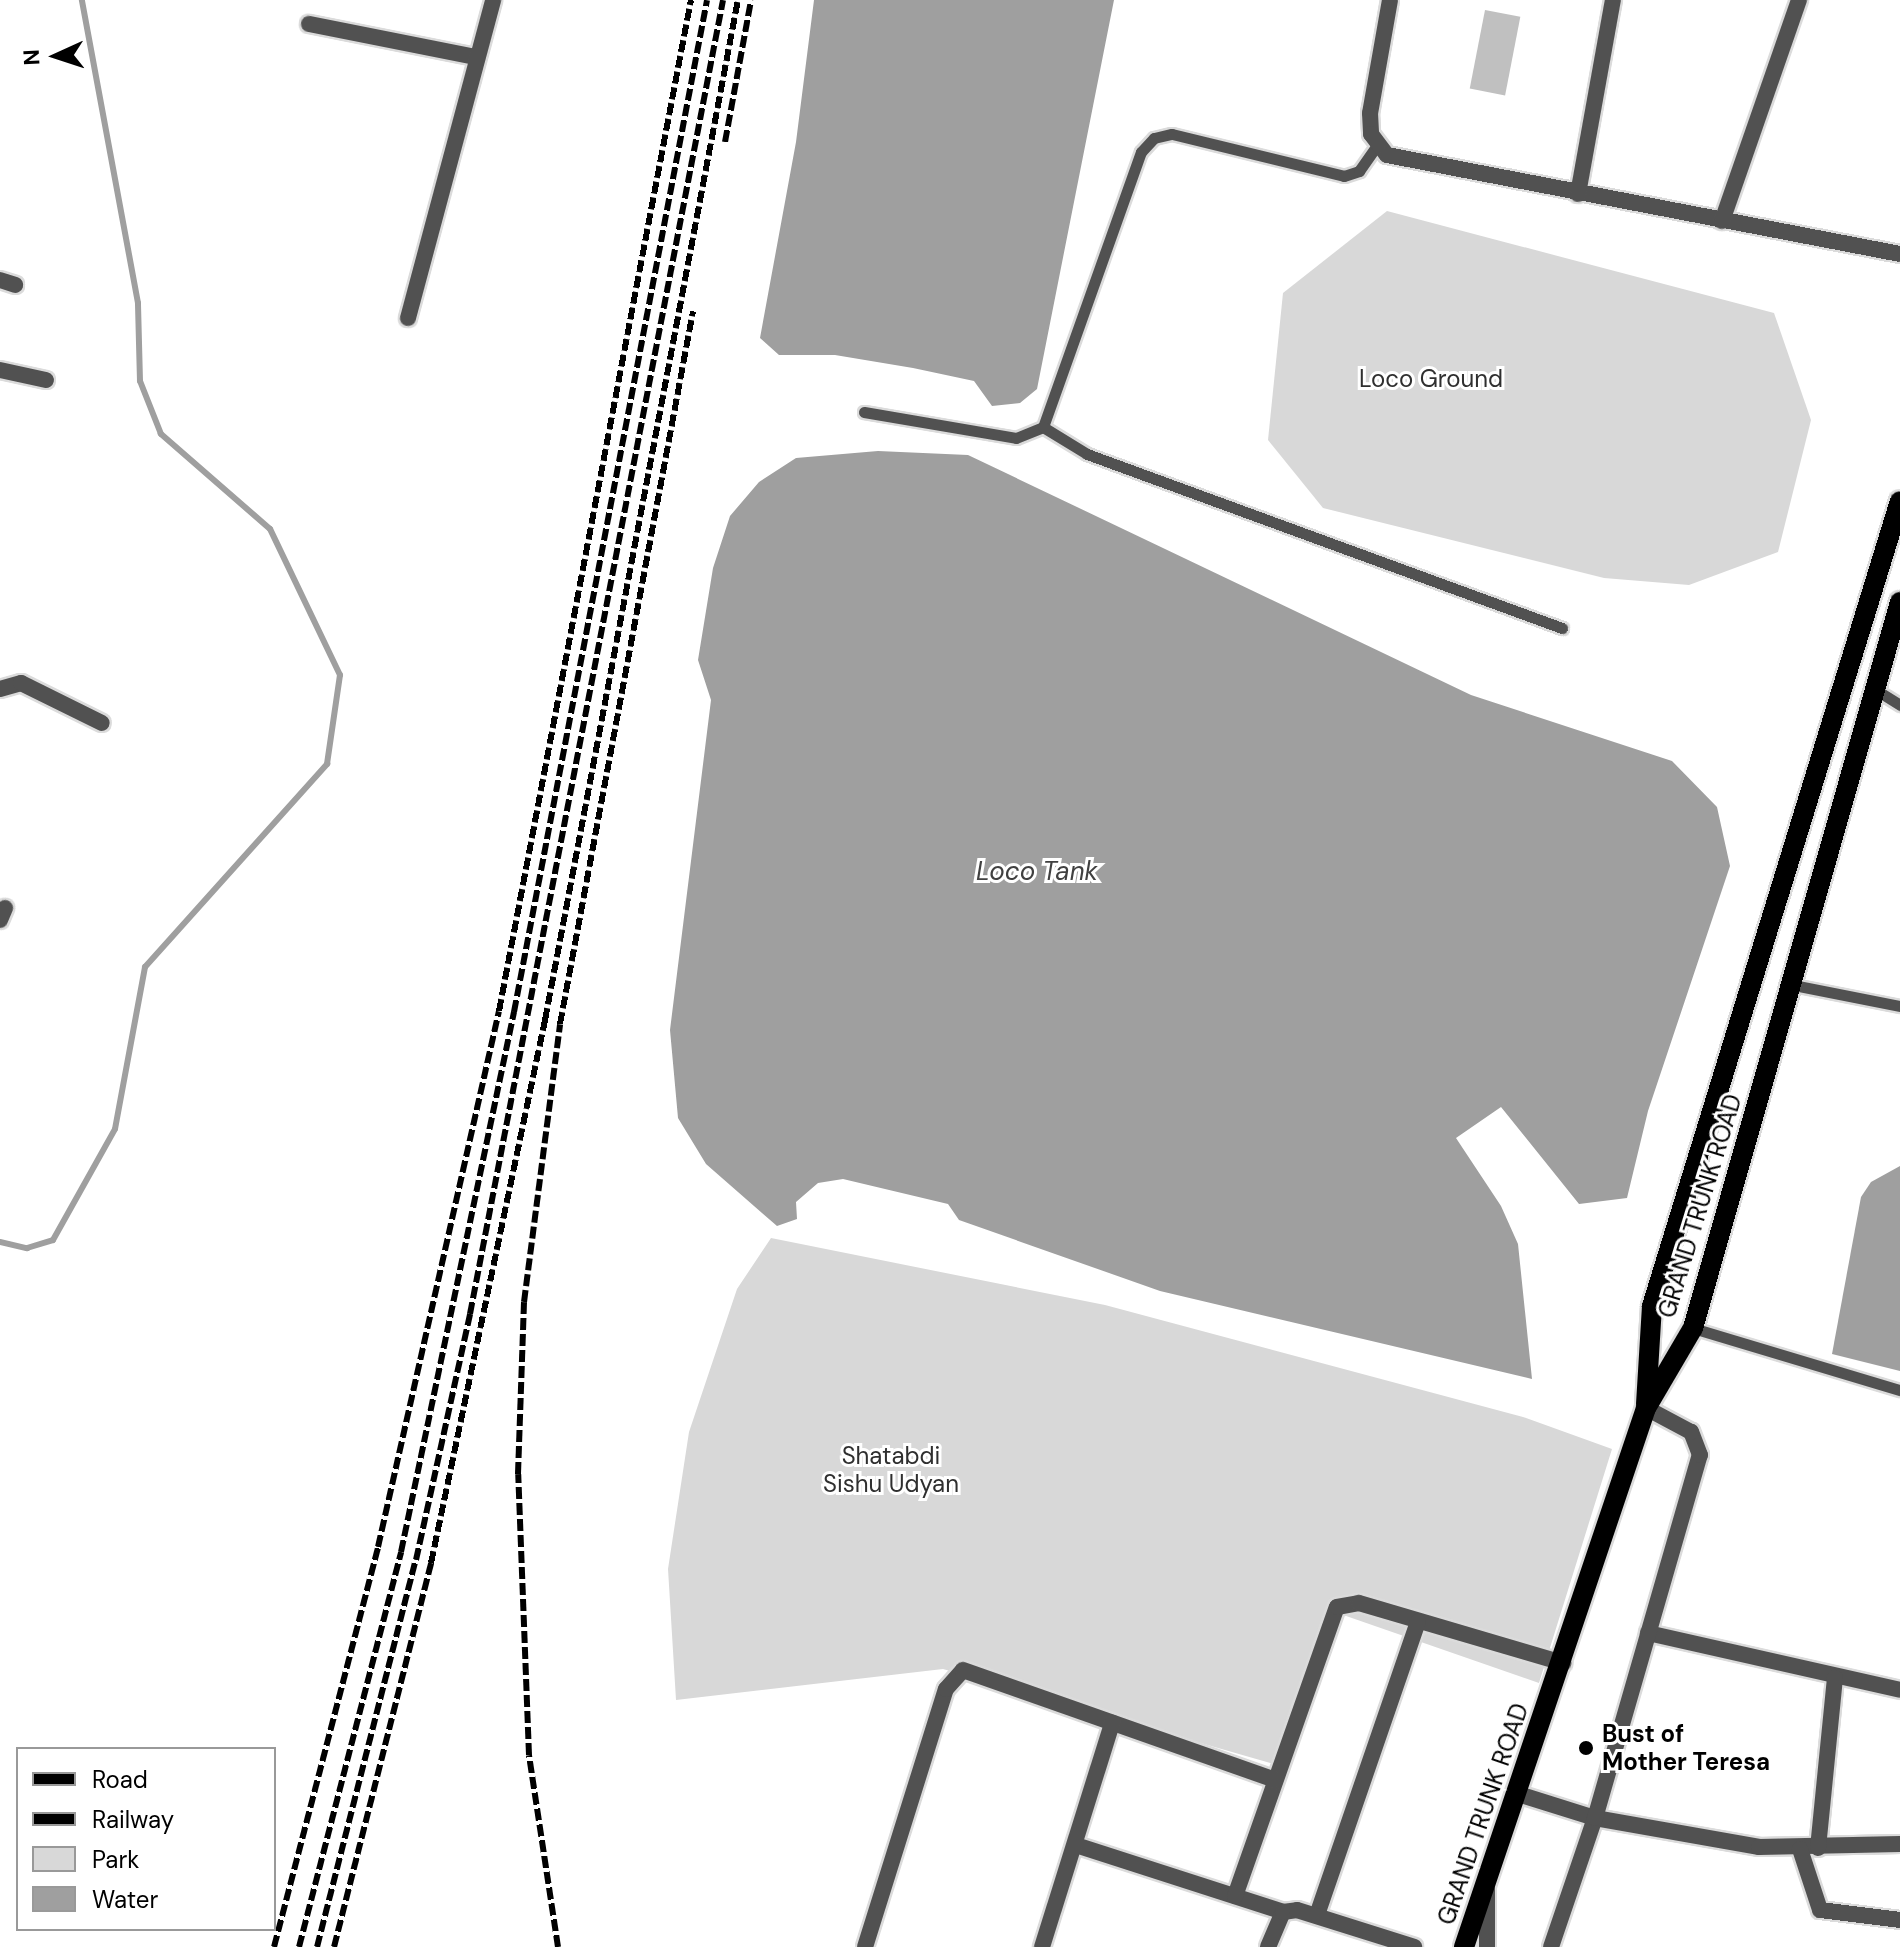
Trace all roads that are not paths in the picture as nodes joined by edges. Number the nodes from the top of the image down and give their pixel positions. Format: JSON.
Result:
{"nodes":[{"id":1,"x":493,"y":0,"type":"edge"},
{"id":2,"x":1390,"y":0,"type":"edge"},
{"id":3,"x":1613,"y":0,"type":"edge"},
{"id":4,"x":1799,"y":0,"type":"edge"},
{"id":5,"x":309,"y":24,"type":"dead end"},
{"id":6,"x":476,"y":57,"type":"junction"},
{"id":7,"x":1376,"y":147,"type":"junction"},
{"id":8,"x":1578,"y":194,"type":"junction"},
{"id":9,"x":1722,"y":221,"type":"junction"},
{"id":10,"x":1900,"y":254,"type":"edge"},
{"id":11,"x":408,"y":318,"type":"dead end"},
{"id":12,"x":0,"y":370,"type":"edge"},
{"id":13,"x":46,"y":380,"type":"dead end"},
{"id":14,"x":864,"y":412,"type":"dead end"},
{"id":15,"x":1043,"y":427,"type":"junction"},
{"id":16,"x":1900,"y":501,"type":"edge"},
{"id":17,"x":1900,"y":602,"type":"edge"},
{"id":18,"x":1896,"y":627,"type":"edge"},
{"id":19,"x":1562,"y":628,"type":"dead end"},
{"id":20,"x":1872,"y":687,"type":"junction"},
{"id":21,"x":0,"y":689,"type":"edge"},
{"id":22,"x":1900,"y":705,"type":"edge"},
{"id":23,"x":102,"y":723,"type":"dead end"},
{"id":24,"x":1793,"y":985,"type":"junction"},
{"id":25,"x":1900,"y":1006,"type":"edge"},
{"id":26,"x":1693,"y":1328,"type":"junction"},
{"id":27,"x":1900,"y":1390,"type":"edge"},
{"id":28,"x":1646,"y":1408,"type":"junction"},
{"id":29,"x":1418,"y":1622,"type":"junction"},
{"id":30,"x":1648,"y":1633,"type":"junction"},
{"id":31,"x":1563,"y":1663,"type":"junction"},
{"id":32,"x":1835,"y":1678,"type":"junction"},
{"id":33,"x":1900,"y":1690,"type":"edge"},
{"id":34,"x":1112,"y":1723,"type":"junction"},
{"id":35,"x":1275,"y":1780,"type":"junction"},
{"id":36,"x":1515,"y":1793,"type":"junction"},
{"id":37,"x":1595,"y":1818,"type":"junction"},
{"id":38,"x":1900,"y":1844,"type":"edge"},
{"id":39,"x":1076,"y":1845,"type":"junction"},
{"id":40,"x":1818,"y":1848,"type":"junction"},
{"id":41,"x":1800,"y":1849,"type":"junction"},
{"id":42,"x":1487,"y":1879,"type":"junction"},
{"id":43,"x":1235,"y":1896,"type":"junction"},
{"id":44,"x":1283,"y":1912,"type":"junction"},
{"id":45,"x":1317,"y":1915,"type":"junction"},
{"id":46,"x":1900,"y":1920,"type":"edge"},
{"id":47,"x":865,"y":1947,"type":"edge"},
{"id":48,"x":1042,"y":1947,"type":"edge"},
{"id":49,"x":1268,"y":1947,"type":"edge"},
{"id":50,"x":1414,"y":1947,"type":"edge"},
{"id":51,"x":1464,"y":1947,"type":"edge"},
{"id":52,"x":1487,"y":1947,"type":"edge"},
{"id":53,"x":1551,"y":1947,"type":"edge"}],
"edges":[{"from":1,"to":6,"type":"street"},
{"from":2,"to":7,"type":"street"},
{"from":3,"to":8,"type":"street"},
{"from":4,"to":9,"type":"street"},
{"from":5,"to":6,"type":"street"},
{"from":6,"to":11,"type":"street"},
{"from":7,"to":8,"type":"street"},
{"from":7,"to":15,"type":"lane"},
{"from":8,"to":9,"type":"street"},
{"from":9,"to":10,"type":"street"},
{"from":12,"to":13,"type":"street"},
{"from":14,"to":15,"type":"lane"},
{"from":15,"to":19,"type":"lane"},
{"from":16,"to":28,"type":"main road"},
{"from":17,"to":18,"type":"main road","name":"GRAND TRUNK ROAD"},
{"from":18,"to":20,"type":"main road","name":"GRAND TRUNK ROAD"},
{"from":20,"to":22,"type":"lane"},
{"from":20,"to":24,"type":"main road","name":"GRAND TRUNK ROAD"},
{"from":21,"to":23,"type":"street"},
{"from":24,"to":25,"type":"lane"},
{"from":24,"to":26,"type":"main road","name":"GRAND TRUNK ROAD"},
{"from":26,"to":27,"type":"lane"},
{"from":26,"to":28,"type":"main road","name":"GRAND TRUNK ROAD"},
{"from":28,"to":30,"type":"street"},
{"from":28,"to":31,"type":"main road","name":"GRAND TRUNK ROAD"},
{"from":29,"to":31,"type":"street"},
{"from":29,"to":35,"type":"street"},
{"from":29,"to":45,"type":"street"},
{"from":30,"to":32,"type":"street"},
{"from":30,"to":37,"type":"street"},
{"from":31,"to":36,"type":"main road","name":"GRAND TRUNK ROAD"},
{"from":32,"to":33,"type":"street"},
{"from":32,"to":40,"type":"street"},
{"from":34,"to":35,"type":"street"},
{"from":34,"to":39,"type":"street"},
{"from":34,"to":47,"type":"street"},
{"from":35,"to":43,"type":"street"},
{"from":36,"to":37,"type":"street"},
{"from":36,"to":42,"type":"main road","name":"GRAND TRUNK ROAD"},
{"from":37,"to":41,"type":"street"},
{"from":37,"to":53,"type":"street"},
{"from":38,"to":40,"type":"street"},
{"from":39,"to":43,"type":"street"},
{"from":39,"to":48,"type":"street"},
{"from":40,"to":41,"type":"street"},
{"from":41,"to":46,"type":"street"},
{"from":42,"to":51,"type":"main road","name":"GRAND TRUNK ROAD"},
{"from":42,"to":52,"type":"street"},
{"from":43,"to":44,"type":"street"},
{"from":44,"to":45,"type":"street"},
{"from":44,"to":49,"type":"street"},
{"from":45,"to":50,"type":"street"}]}
